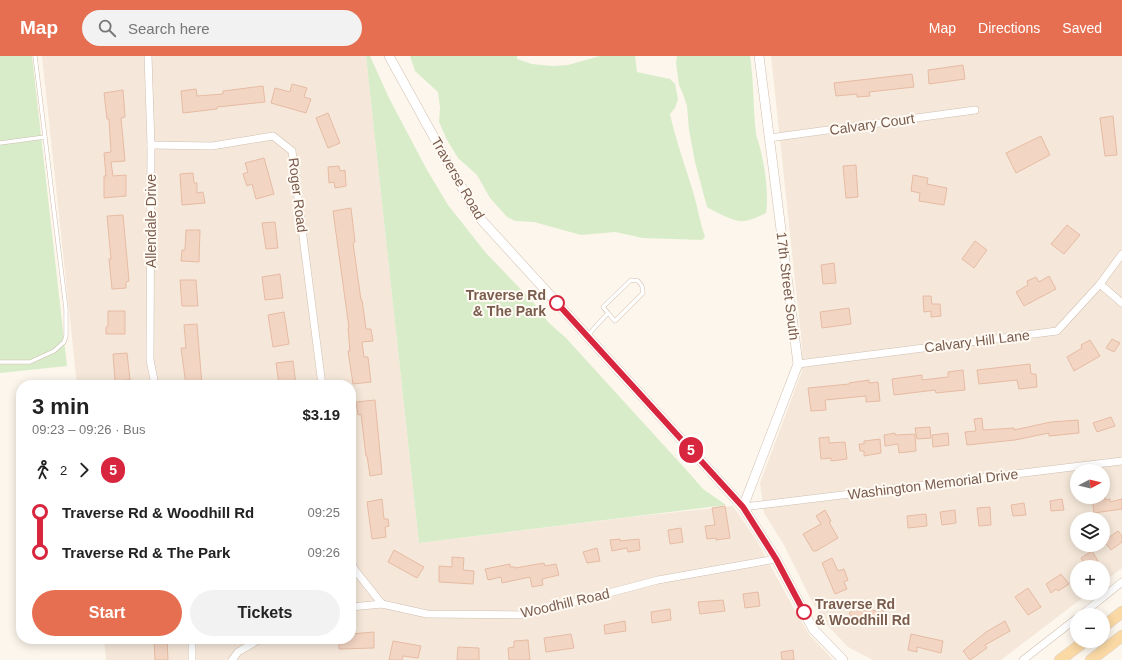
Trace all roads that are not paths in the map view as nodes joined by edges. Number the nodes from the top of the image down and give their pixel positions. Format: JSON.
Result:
{"nodes":[{"id":1,"x":35,"y":56,"type":"edge"},
{"id":2,"x":148,"y":56,"type":"edge"},
{"id":3,"x":389,"y":56,"type":"edge"},
{"id":4,"x":759,"y":56,"type":"edge"},
{"id":5,"x":975,"y":110,"type":"dead end"},
{"id":6,"x":45,"y":137,"type":"junction"},
{"id":7,"x":769,"y":138,"type":"junction"},
{"id":8,"x":0,"y":143,"type":"edge"},
{"id":9,"x":151,"y":145,"type":"junction"},
{"id":10,"x":1122,"y":254,"type":"edge"},
{"id":11,"x":1100,"y":284,"type":"junction"},
{"id":12,"x":1122,"y":303,"type":"edge"},
{"id":13,"x":608,"y":313,"type":"junction"},
{"id":14,"x":587,"y":335,"type":"junction"},
{"id":15,"x":0,"y":362,"type":"edge"},
{"id":16,"x":798,"y":364,"type":"junction"},
{"id":17,"x":154,"y":380,"type":"edge"},
{"id":18,"x":321,"y":380,"type":"edge"},
{"id":19,"x":1122,"y":460,"type":"edge"},
{"id":20,"x":743,"y":507,"type":"junction"},
{"id":21,"x":776,"y":559,"type":"junction"},
{"id":22,"x":356,"y":571,"type":"edge"},
{"id":23,"x":1122,"y":582,"type":"edge"},
{"id":24,"x":382,"y":604,"type":"junction"},
{"id":25,"x":356,"y":607,"type":"edge"},
{"id":26,"x":1090,"y":608,"type":"edge"},
{"id":27,"x":1122,"y":612,"type":"edge"},
{"id":28,"x":1110,"y":621,"type":"edge"},
{"id":29,"x":1070,"y":623,"type":"edge"},
{"id":30,"x":1122,"y":636,"type":"edge"},
{"id":31,"x":192,"y":644,"type":"edge"},
{"id":32,"x":252,"y":644,"type":"edge"},
{"id":33,"x":1076,"y":648,"type":"edge"},
{"id":34,"x":192,"y":660,"type":"edge"},
{"id":35,"x":232,"y":660,"type":"edge"},
{"id":36,"x":842,"y":660,"type":"edge"},
{"id":37,"x":1023,"y":660,"type":"edge"},
{"id":38,"x":1060,"y":660,"type":"edge"},
{"id":39,"x":1091,"y":660,"type":"edge"}],
"edges":[{"from":1,"to":6,"type":"lane"},
{"from":2,"to":9,"type":"street","name":"Allendale Drive"},
{"from":3,"to":14,"type":"street","name":"Traverse Road"},
{"from":4,"to":7,"type":"street","name":"17th Street South"},
{"from":5,"to":7,"type":"street","name":"Calvary Court"},
{"from":6,"to":8,"type":"lane"},
{"from":6,"to":15,"type":"lane"},
{"from":7,"to":16,"type":"street","name":"17th Street South"},
{"from":9,"to":17,"type":"street","name":"Allendale Drive"},
{"from":9,"to":18,"type":"street","name":"Roger Road"},
{"from":10,"to":11,"type":"street","name":"Calvary Hill Lane"},
{"from":11,"to":12,"type":"street"},
{"from":11,"to":16,"type":"street","name":"Calvary Hill Lane"},
{"from":13,"to":13,"type":"lane"},
{"from":13,"to":14,"type":"lane"},
{"from":14,"to":20,"type":"street","name":"Traverse Road"},
{"from":16,"to":20,"type":"street","name":"17th Street South"},
{"from":19,"to":20,"type":"street","name":"Washington Memorial Drive"},
{"from":20,"to":21,"type":"street","name":"Traverse Road"},
{"from":21,"to":24,"type":"street","name":"Woodhill Road"},
{"from":21,"to":36,"type":"street","name":"Traverse Road"},
{"from":22,"to":24,"type":"street"},
{"from":23,"to":26,"type":"street"},
{"from":24,"to":25,"type":"street","name":"Woodhill Road"},
{"from":27,"to":28,"type":"main road"},
{"from":29,"to":37,"type":"street"},
{"from":30,"to":39,"type":"main road"},
{"from":31,"to":34,"type":"street"},
{"from":32,"to":35,"type":"street"},
{"from":33,"to":38,"type":"main road"}]}
